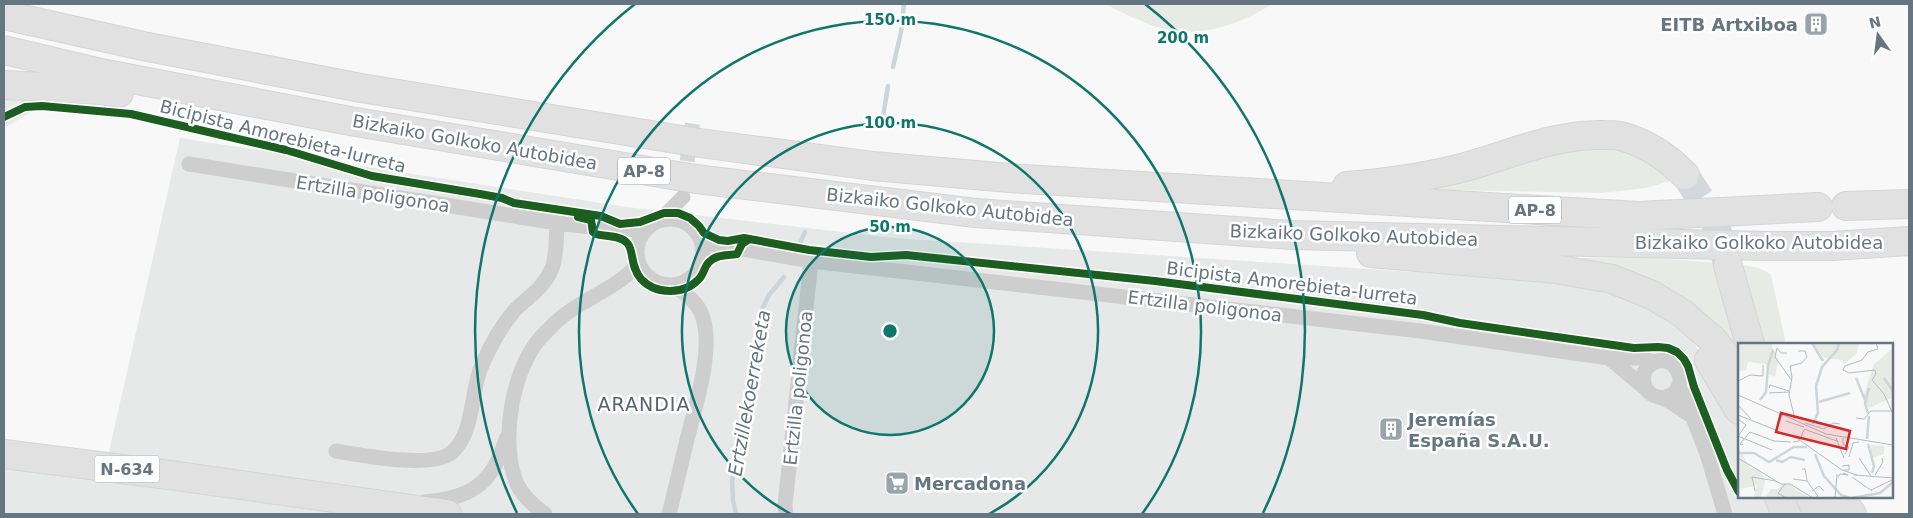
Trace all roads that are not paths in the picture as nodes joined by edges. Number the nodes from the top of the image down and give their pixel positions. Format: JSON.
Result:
{"nodes":[{"id":1,"x":20,"y":4,"type":"edge"},
{"id":2,"x":4,"y":15,"type":"edge"},
{"id":3,"x":142,"y":46,"type":"junction"},
{"id":4,"x":4,"y":50,"type":"edge"},
{"id":5,"x":4,"y":85,"type":"edge"},
{"id":6,"x":350,"y":121,"type":"junction"},
{"id":7,"x":189,"y":164,"type":"dead end"},
{"id":8,"x":1685,"y":175,"type":"tunnel mouth"},
{"id":9,"x":1253,"y":193,"type":"junction"},
{"id":10,"x":1909,"y":204,"type":"edge"},
{"id":11,"x":1846,"y":206,"type":"dead end"},
{"id":12,"x":1818,"y":207,"type":"dead end"},
{"id":13,"x":660,"y":220,"type":"junction"},
{"id":14,"x":557,"y":223,"type":"junction"},
{"id":15,"x":687,"y":223,"type":"junction"},
{"id":16,"x":646,"y":229,"type":"junction"},
{"id":17,"x":617,"y":230,"type":"junction"},
{"id":18,"x":1292,"y":235,"type":"junction"},
{"id":19,"x":1909,"y":241,"type":"edge"},
{"id":20,"x":702,"y":243,"type":"junction"},
{"id":21,"x":637,"y":247,"type":"junction"},
{"id":22,"x":737,"y":248,"type":"junction"},
{"id":23,"x":702,"y":261,"type":"junction"},
{"id":24,"x":811,"y":261,"type":"junction"},
{"id":25,"x":639,"y":262,"type":"junction"},
{"id":26,"x":1728,"y":266,"type":"tunnel mouth"},
{"id":27,"x":692,"y":277,"type":"junction"},
{"id":28,"x":622,"y":279,"type":"junction"},
{"id":29,"x":652,"y":280,"type":"junction"},
{"id":30,"x":673,"y":285,"type":"junction"},
{"id":31,"x":701,"y":313,"type":"junction"},
{"id":32,"x":1750,"y":343,"type":"edge"},
{"id":33,"x":1604,"y":357,"type":"junction"},
{"id":34,"x":1654,"y":362,"type":"junction"},
{"id":35,"x":1729,"y":377,"type":"edge"},
{"id":36,"x":1678,"y":387,"type":"junction"},
{"id":37,"x":1646,"y":389,"type":"junction"},
{"id":38,"x":1662,"y":398,"type":"junction"},
{"id":39,"x":1738,"y":407,"type":"edge"},
{"id":40,"x":1692,"y":416,"type":"junction"},
{"id":41,"x":1738,"y":419,"type":"edge"},
{"id":42,"x":508,"y":433,"type":"junction"},
{"id":43,"x":336,"y":451,"type":"dead end"},
{"id":44,"x":4,"y":454,"type":"edge"},
{"id":45,"x":1779,"y":498,"type":"edge"},
{"id":46,"x":1792,"y":498,"type":"edge"},
{"id":47,"x":1800,"y":498,"type":"edge"},
{"id":48,"x":1811,"y":498,"type":"edge"},
{"id":49,"x":1823,"y":498,"type":"edge"},
{"id":50,"x":1832,"y":498,"type":"edge"},
{"id":51,"x":1840,"y":498,"type":"edge"},
{"id":52,"x":1854,"y":498,"type":"edge"},
{"id":53,"x":382,"y":509,"type":"edge"},
{"id":54,"x":670,"y":509,"type":"edge"},
{"id":55,"x":447,"y":514,"type":"edge"},
{"id":56,"x":545,"y":514,"type":"edge"},
{"id":57,"x":786,"y":514,"type":"edge"},
{"id":58,"x":1725,"y":514,"type":"edge"},
{"id":59,"x":1786,"y":514,"type":"edge"},
{"id":60,"x":1797,"y":514,"type":"edge"},
{"id":61,"x":1808,"y":514,"type":"edge"},
{"id":62,"x":1820,"y":514,"type":"edge"},
{"id":63,"x":1831,"y":514,"type":"edge"},
{"id":64,"x":1841,"y":514,"type":"edge"},
{"id":65,"x":1852,"y":514,"type":"edge"},
{"id":66,"x":1865,"y":514,"type":"edge"}],
"edges":[{"from":1,"to":3,"type":"highway"},
{"from":2,"to":3,"type":"highway","name":"Bizkaiko Golkoko Autobidea","number":"AP-8"},
{"from":3,"to":9,"type":"highway","name":"Bizkaiko Golkoko Autobidea","number":"AP-8"},
{"from":4,"to":6,"type":"highway","name":"Bizkaiko Golkoko Autobidea","number":"AP-8"},
{"from":5,"to":6,"type":"highway"},
{"from":6,"to":18,"type":"highway","name":"Bizkaiko Golkoko Autobidea","number":"AP-8"},
{"from":7,"to":14,"type":"street","name":"Ertzilla poligonoa"},
{"from":8,"to":9,"type":"highway"},
{"from":9,"to":12,"type":"highway","name":"Bizkaiko Golkoko Autobidea","number":"AP-8"},
{"from":10,"to":11,"type":"highway","name":"Bizkaiko Golkoko Autobidea"},
{"from":13,"to":15,"type":"street"},
{"from":13,"to":15,"type":"street"},
{"from":13,"to":16,"type":"street"},
{"from":14,"to":17,"type":"street","name":"Ertzilla poligonoa"},
{"from":14,"to":43,"type":"street"},
{"from":15,"to":20,"type":"street"},
{"from":16,"to":17,"type":"street","name":"Ertzilla poligonoa"},
{"from":16,"to":21,"type":"street"},
{"from":17,"to":21,"type":"street"},
{"from":18,"to":19,"type":"highway","name":"Bizkaiko Golkoko Autobidea","number":"AP-8"},
{"from":18,"to":35,"type":"highway"},
{"from":20,"to":22,"type":"street","name":"Ertzilla poligonoa"},
{"from":20,"to":23,"type":"street"},
{"from":21,"to":25,"type":"street"},
{"from":22,"to":23,"type":"street"},
{"from":22,"to":24,"type":"street","name":"Ertzilla poligonoa"},
{"from":23,"to":27,"type":"street"},
{"from":24,"to":33,"type":"street","name":"Ertzilla poligonoa"},
{"from":24,"to":57,"type":"street","name":"Ertzilla poligonoa"},
{"from":25,"to":28,"type":"street"},
{"from":25,"to":29,"type":"street"},
{"from":26,"to":32,"type":"highway"},
{"from":27,"to":30,"type":"street"},
{"from":27,"to":31,"type":"street"},
{"from":28,"to":29,"type":"street"},
{"from":28,"to":42,"type":"street"},
{"from":29,"to":30,"type":"street"},
{"from":30,"to":31,"type":"street"},
{"from":31,"to":54,"type":"street"},
{"from":33,"to":34,"type":"street","name":"Ertzilla poligonoa"},
{"from":33,"to":37,"type":"street"},
{"from":34,"to":36,"type":"street"},
{"from":34,"to":37,"type":"street"},
{"from":35,"to":39,"type":"highway"},
{"from":35,"to":41,"type":"highway"},
{"from":36,"to":38,"type":"street"},
{"from":36,"to":40,"type":"street"},
{"from":37,"to":38,"type":"street"},
{"from":38,"to":40,"type":"street"},
{"from":40,"to":58,"type":"street"},
{"from":42,"to":53,"type":"street"},
{"from":42,"to":56,"type":"street"},
{"from":44,"to":53,"type":"highway","number":"N-634"},
{"from":45,"to":59,"type":"highway"},
{"from":46,"to":60,"type":"highway"},
{"from":47,"to":61,"type":"highway"},
{"from":48,"to":62,"type":"highway"},
{"from":49,"to":63,"type":"highway"},
{"from":50,"to":64,"type":"highway"},
{"from":51,"to":65,"type":"highway"},
{"from":52,"to":66,"type":"highway"},
{"from":53,"to":55,"type":"highway","number":"N-634"}]}
